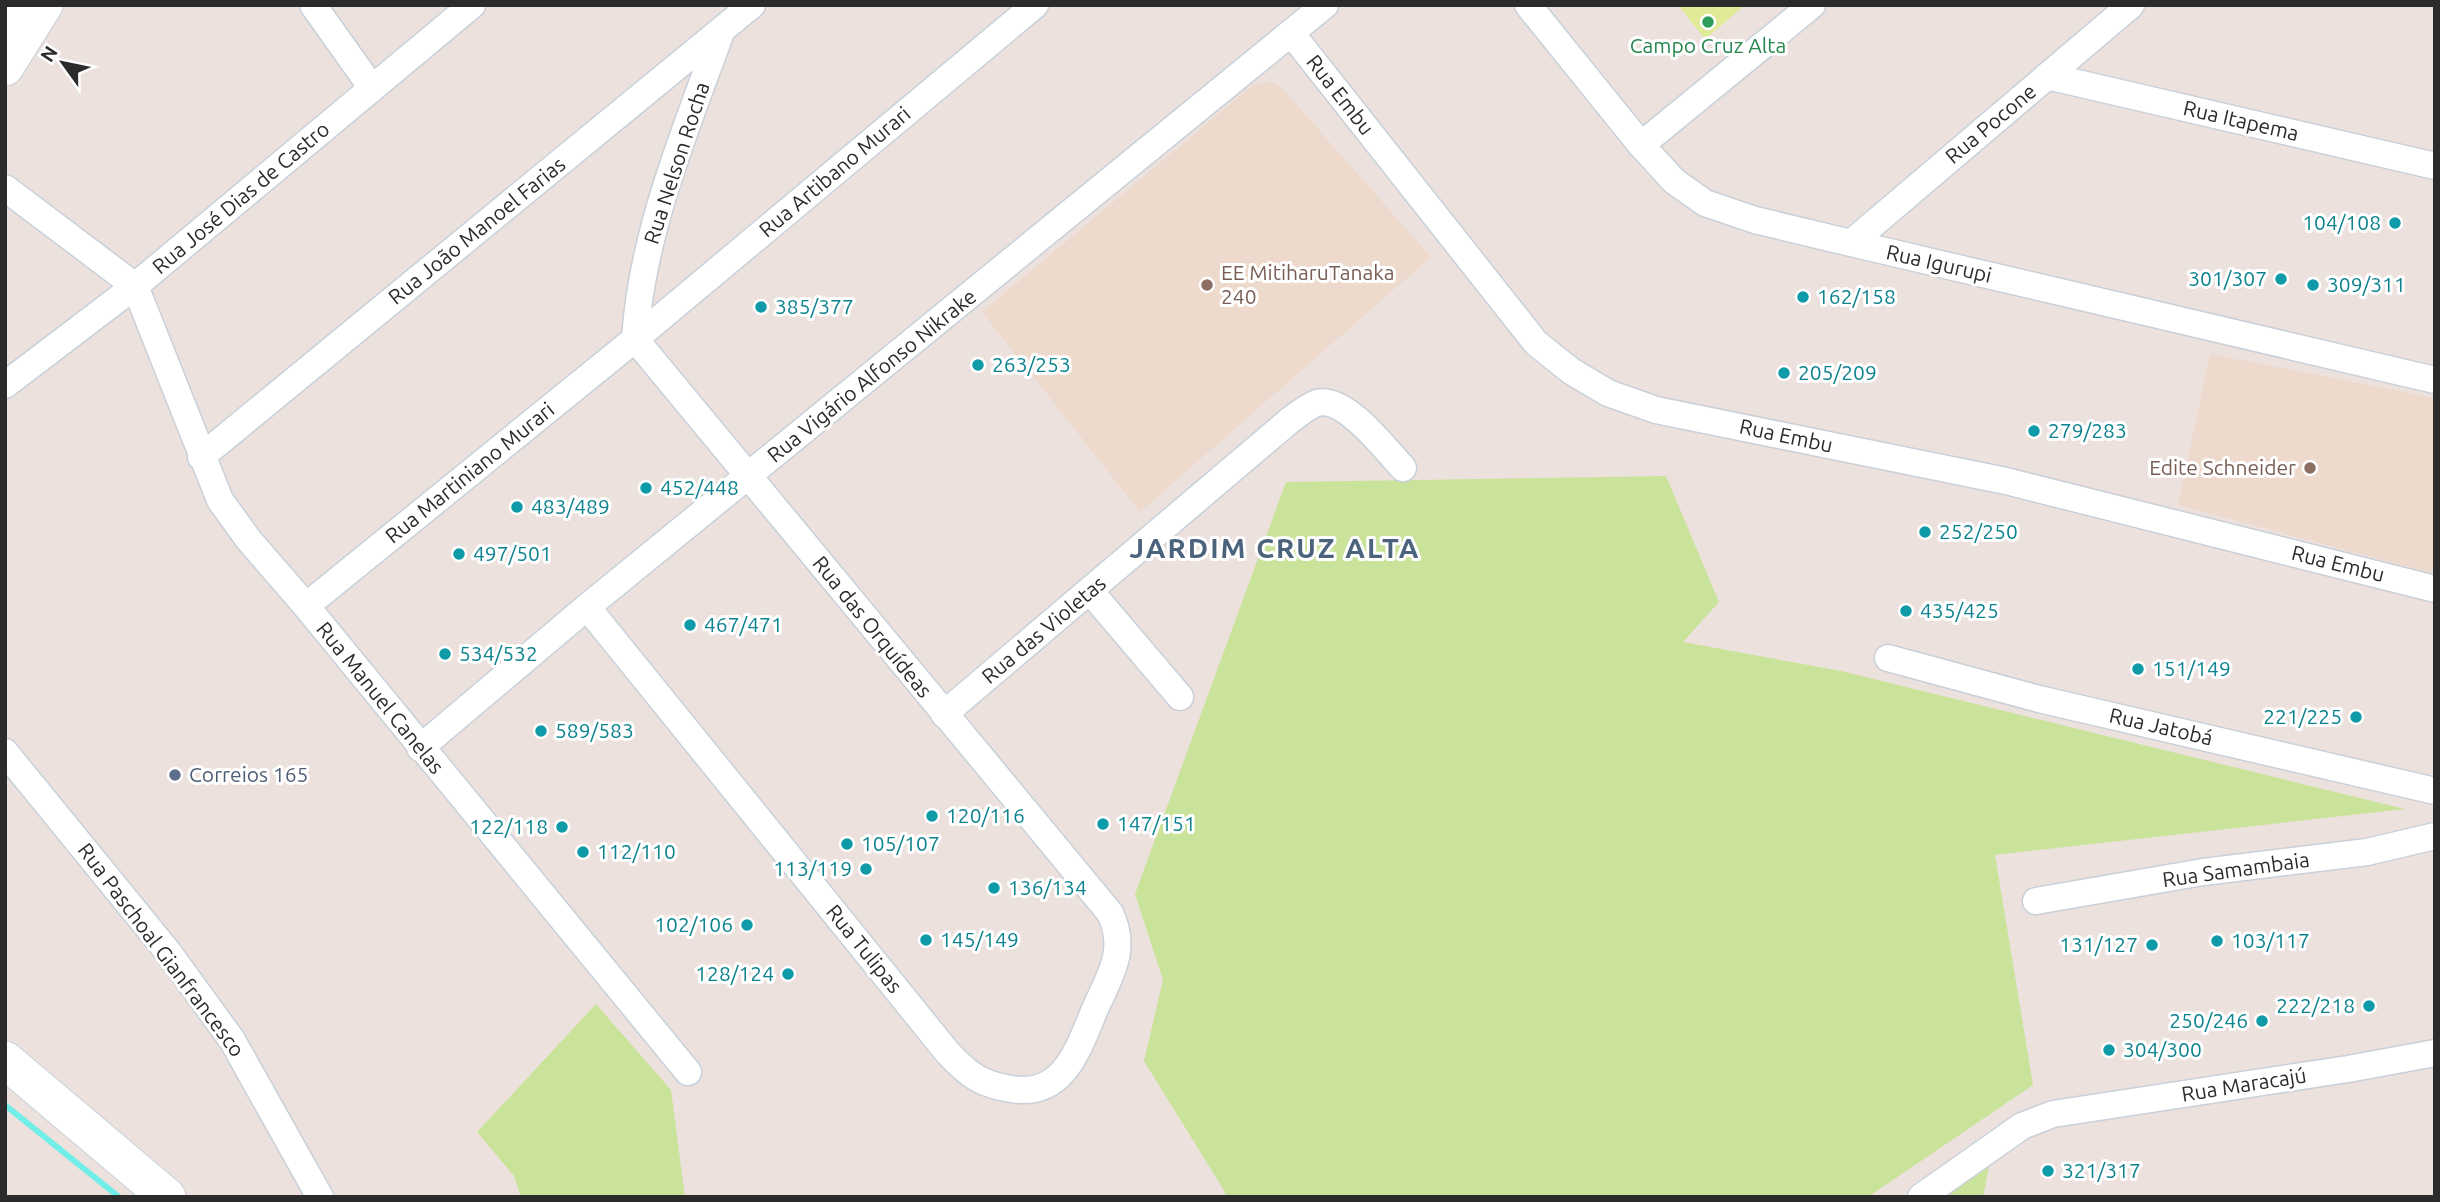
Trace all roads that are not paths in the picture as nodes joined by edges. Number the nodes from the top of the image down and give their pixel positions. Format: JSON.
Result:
{"nodes":[{"id":1,"x":9,"y":5,"type":"edge"},
{"id":2,"x":44,"y":5,"type":"edge"},
{"id":3,"x":313,"y":5,"type":"edge"},
{"id":4,"x":472,"y":5,"type":"edge"},
{"id":5,"x":752,"y":5,"type":"edge"},
{"id":6,"x":1035,"y":5,"type":"edge"},
{"id":7,"x":1325,"y":5,"type":"edge"},
{"id":8,"x":1528,"y":5,"type":"edge"},
{"id":9,"x":1812,"y":5,"type":"edge"},
{"id":10,"x":2131,"y":5,"type":"edge"},
{"id":11,"x":5,"y":12,"type":"edge"},
{"id":12,"x":721,"y":30,"type":"junction"},
{"id":13,"x":1291,"y":33,"type":"junction"},
{"id":14,"x":5,"y":67,"type":"edge"},
{"id":15,"x":2047,"y":76,"type":"junction"},
{"id":16,"x":372,"y":88,"type":"junction"},
{"id":17,"x":1641,"y":145,"type":"junction"},
{"id":18,"x":2435,"y":166,"type":"edge"},
{"id":19,"x":5,"y":188,"type":"edge"},
{"id":20,"x":1851,"y":243,"type":"junction"},
{"id":21,"x":135,"y":286,"type":"junction"},
{"id":22,"x":635,"y":339,"type":"junction"},
{"id":23,"x":2435,"y":380,"type":"edge"},
{"id":24,"x":5,"y":385,"type":"edge"},
{"id":25,"x":201,"y":457,"type":"junction"},
{"id":26,"x":1403,"y":468,"type":"dead end"},
{"id":27,"x":749,"y":477,"type":"junction"},
{"id":28,"x":2435,"y":589,"type":"edge"},
{"id":29,"x":1090,"y":591,"type":"junction"},
{"id":30,"x":306,"y":606,"type":"junction"},
{"id":31,"x":587,"y":607,"type":"junction"},
{"id":32,"x":1888,"y":658,"type":"dead end"},
{"id":33,"x":1180,"y":696,"type":"dead end"},
{"id":34,"x":943,"y":714,"type":"junction"},
{"id":35,"x":420,"y":748,"type":"junction"},
{"id":36,"x":5,"y":752,"type":"edge"},
{"id":37,"x":2435,"y":790,"type":"edge"},
{"id":38,"x":2435,"y":836,"type":"edge"},
{"id":39,"x":2036,"y":901,"type":"dead end"},
{"id":40,"x":1110,"y":913,"type":"joint"},
{"id":41,"x":2435,"y":1053,"type":"edge"},
{"id":42,"x":5,"y":1060,"type":"edge"},
{"id":43,"x":688,"y":1072,"type":"dead end"},
{"id":44,"x":167,"y":1197,"type":"edge"},
{"id":45,"x":320,"y":1197,"type":"edge"},
{"id":46,"x":1921,"y":1197,"type":"edge"}],
"edges":[{"from":1,"to":11,"type":"street"},
{"from":2,"to":14,"type":"street"},
{"from":3,"to":16,"type":"street"},
{"from":4,"to":16,"type":"street","name":"Rua José Dias de Castro"},
{"from":5,"to":12,"type":"street","name":"Rua João Manoel Farias"},
{"from":6,"to":22,"type":"street","name":"Rua Artibano Murari"},
{"from":7,"to":13,"type":"street","name":"Rua Vigário Alfonso Nikrake"},
{"from":8,"to":17,"type":"street","name":"Rua Igurupi"},
{"from":9,"to":17,"type":"street"},
{"from":10,"to":15,"type":"street","name":"Rua Pocone"},
{"from":12,"to":22,"type":"street","name":"Rua Nelson Rocha"},
{"from":12,"to":25,"type":"street","name":"Rua João Manoel Farias"},
{"from":13,"to":27,"type":"street","name":"Rua Vigário Alfonso Nikrake"},
{"from":13,"to":28,"type":"street","name":"Rua Embu"},
{"from":15,"to":18,"type":"street","name":"Rua Itapema"},
{"from":15,"to":20,"type":"street","name":"Rua Pocone"},
{"from":16,"to":21,"type":"street","name":"Rua José Dias de Castro"},
{"from":17,"to":20,"type":"street","name":"Rua Igurupi"},
{"from":19,"to":21,"type":"street"},
{"from":20,"to":23,"type":"street","name":"Rua Igurupi"},
{"from":21,"to":24,"type":"street","name":"Rua José Dias de Castro"},
{"from":21,"to":25,"type":"street","name":"Rua Manuel Canelas"},
{"from":22,"to":27,"type":"street","name":"Rua das Orquídeas"},
{"from":22,"to":30,"type":"street","name":"Rua Martiniano Murari"},
{"from":25,"to":30,"type":"street","name":"Rua Manuel Canelas"},
{"from":26,"to":29,"type":"street","name":"Rua das Violetas"},
{"from":27,"to":31,"type":"street","name":"Rua Vigário Alfonso Nikrake"},
{"from":27,"to":34,"type":"street","name":"Rua das Orquídeas"},
{"from":29,"to":33,"type":"street"},
{"from":29,"to":34,"type":"street","name":"Rua das Violetas"},
{"from":30,"to":35,"type":"street","name":"Rua Manuel Canelas"},
{"from":31,"to":35,"type":"street","name":"Rua Vigário Alfonso Nikrake"},
{"from":31,"to":40,"type":"street","name":"Rua Tulipas"},
{"from":32,"to":37,"type":"street","name":"Rua Jatobá"},
{"from":34,"to":40,"type":"street","name":"Rua das Orquídeas"},
{"from":35,"to":43,"type":"street","name":"Rua Manuel Canelas"},
{"from":36,"to":45,"type":"street","name":"Rua Paschoal Gianfrancesco"},
{"from":38,"to":39,"type":"street","name":"Rua Samambaia"},
{"from":41,"to":46,"type":"street","name":"Rua Maracajú"},
{"from":42,"to":44,"type":"street"}]}
